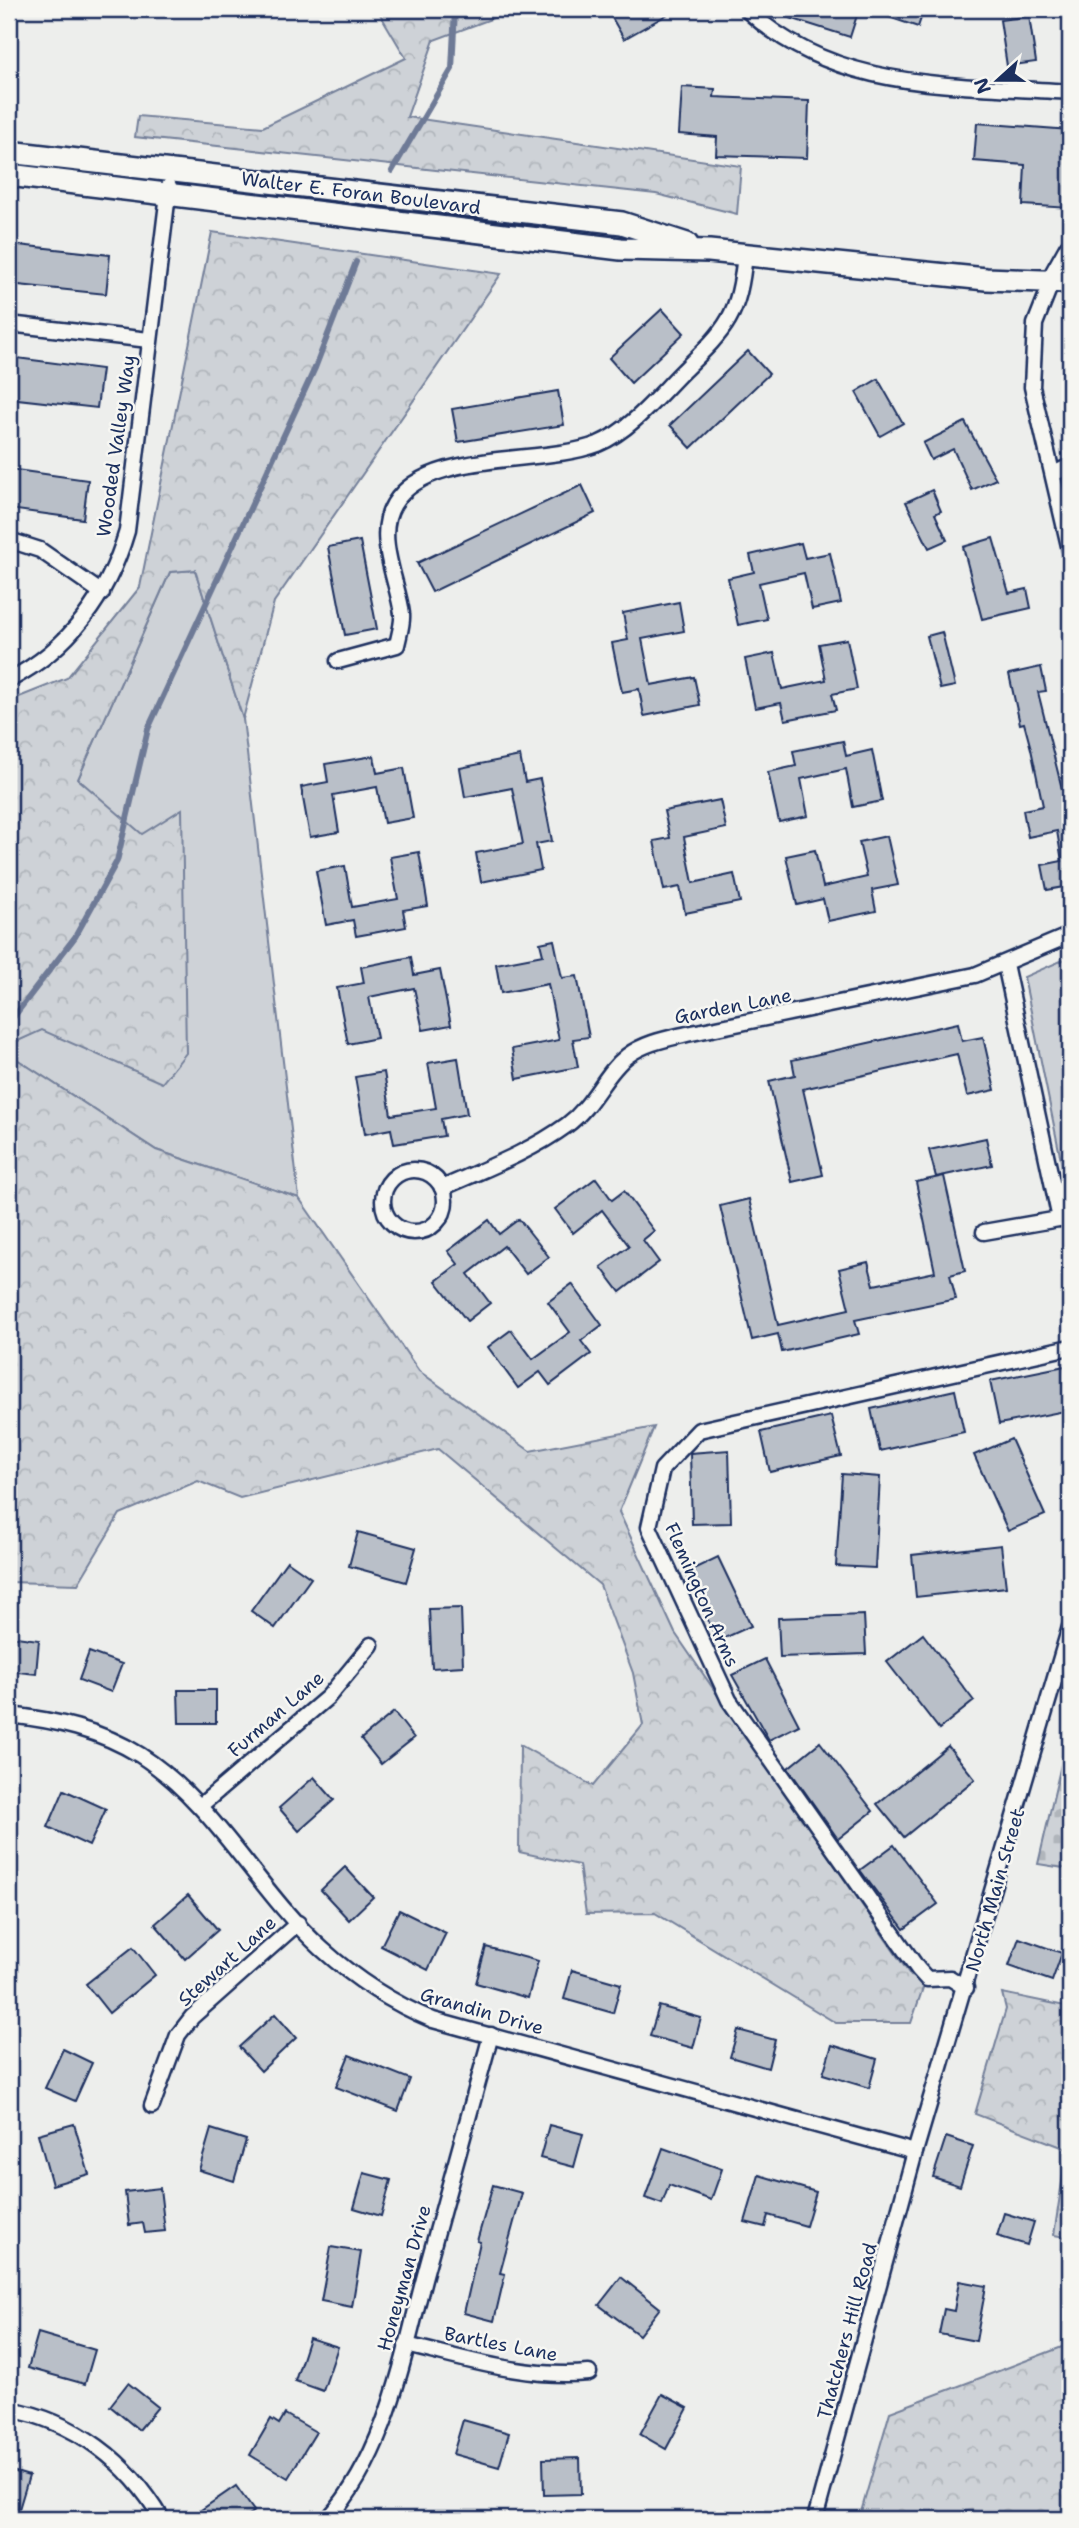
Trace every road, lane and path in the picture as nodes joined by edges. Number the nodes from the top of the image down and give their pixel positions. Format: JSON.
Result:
{"nodes":[{"id":1,"x":746,"y":9,"type":"edge"},
{"id":2,"x":1070,"y":92,"type":"edge"},
{"id":3,"x":9,"y":152,"type":"edge"},
{"id":4,"x":170,"y":171,"type":"junction"},
{"id":5,"x":9,"y":175,"type":"edge"},
{"id":6,"x":168,"y":196,"type":"junction"},
{"id":7,"x":1070,"y":249,"type":"edge"},
{"id":8,"x":709,"y":251,"type":"junction"},
{"id":9,"x":745,"y":254,"type":"junction"},
{"id":10,"x":1061,"y":282,"type":"edge"},
{"id":11,"x":9,"y":324,"type":"edge"},
{"id":12,"x":149,"y":340,"type":"junction"},
{"id":13,"x":1070,"y":466,"type":"edge"},
{"id":14,"x":1053,"y":474,"type":"junction"},
{"id":15,"x":9,"y":540,"type":"edge"},
{"id":16,"x":1070,"y":550,"type":"edge"},
{"id":17,"x":102,"y":593,"type":"junction"},
{"id":18,"x":338,"y":661,"type":"dead end"},
{"id":19,"x":9,"y":681,"type":"edge"},
{"id":20,"x":1070,"y":935,"type":"edge"},
{"id":21,"x":1005,"y":964,"type":"junction"},
{"id":22,"x":442,"y":1188,"type":"junction"},
{"id":23,"x":1065,"y":1218,"type":"edge"},
{"id":24,"x":984,"y":1232,"type":"dead end"},
{"id":25,"x":1070,"y":1348,"type":"edge"},
{"id":26,"x":1070,"y":1627,"type":"edge"},
{"id":27,"x":371,"y":1645,"type":"dead end"},
{"id":28,"x":9,"y":1714,"type":"edge"},
{"id":29,"x":200,"y":1806,"type":"junction"},
{"id":30,"x":298,"y":1923,"type":"junction"},
{"id":31,"x":966,"y":1988,"type":"junction"},
{"id":32,"x":491,"y":2035,"type":"junction"},
{"id":33,"x":152,"y":2106,"type":"dead end"},
{"id":34,"x":915,"y":2152,"type":"junction"},
{"id":35,"x":406,"y":2345,"type":"junction"},
{"id":36,"x":589,"y":2373,"type":"dead end"},
{"id":37,"x":9,"y":2409,"type":"edge"},
{"id":38,"x":162,"y":2519,"type":"edge"},
{"id":39,"x":328,"y":2519,"type":"edge"},
{"id":40,"x":815,"y":2519,"type":"edge"}],
"edges":[{"from":1,"to":2,"type":"street"},
{"from":3,"to":4,"type":"street","name":"Walter E. Foran Boulevard"},
{"from":4,"to":6,"type":"street","name":"Wooded Valley Way"},
{"from":4,"to":8,"type":"street","name":"Walter E. Foran Boulevard"},
{"from":5,"to":6,"type":"street","name":"Walter E. Foran Boulevard"},
{"from":6,"to":8,"type":"street","name":"Walter E. Foran Boulevard"},
{"from":6,"to":12,"type":"street","name":"Wooded Valley Way"},
{"from":7,"to":10,"type":"street"},
{"from":8,"to":9,"type":"street","name":"Walter E. Foran Boulevard"},
{"from":9,"to":10,"type":"street","name":"Walter E. Foran Boulevard"},
{"from":9,"to":18,"type":"street"},
{"from":10,"to":14,"type":"street"},
{"from":11,"to":12,"type":"street"},
{"from":12,"to":17,"type":"street","name":"Wooded Valley Way"},
{"from":13,"to":14,"type":"street"},
{"from":14,"to":16,"type":"street"},
{"from":15,"to":17,"type":"street"},
{"from":17,"to":19,"type":"street","name":"Wooded Valley Way"},
{"from":20,"to":21,"type":"street","name":"Garden Lane"},
{"from":21,"to":22,"type":"street","name":"Garden Lane"},
{"from":21,"to":23,"type":"street"},
{"from":22,"to":22,"type":"street"},
{"from":23,"to":24,"type":"street"},
{"from":25,"to":31,"type":"street","name":"Flemington Arms"},
{"from":26,"to":31,"type":"street","name":"North Main Street"},
{"from":27,"to":29,"type":"street","name":"Furman Lane"},
{"from":28,"to":29,"type":"street","name":"Grandin Drive"},
{"from":29,"to":30,"type":"street","name":"Grandin Drive"},
{"from":30,"to":32,"type":"street","name":"Grandin Drive"},
{"from":30,"to":33,"type":"street","name":"Stewart Lane"},
{"from":31,"to":34,"type":"street","name":"North Main Street"},
{"from":32,"to":34,"type":"street","name":"Grandin Drive"},
{"from":32,"to":35,"type":"street","name":"Honeyman Drive"},
{"from":34,"to":40,"type":"street","name":"Thatchers Hill Road"},
{"from":35,"to":36,"type":"street","name":"Bartles Lane"},
{"from":35,"to":39,"type":"street","name":"Honeyman Drive"},
{"from":37,"to":38,"type":"street"}]}
